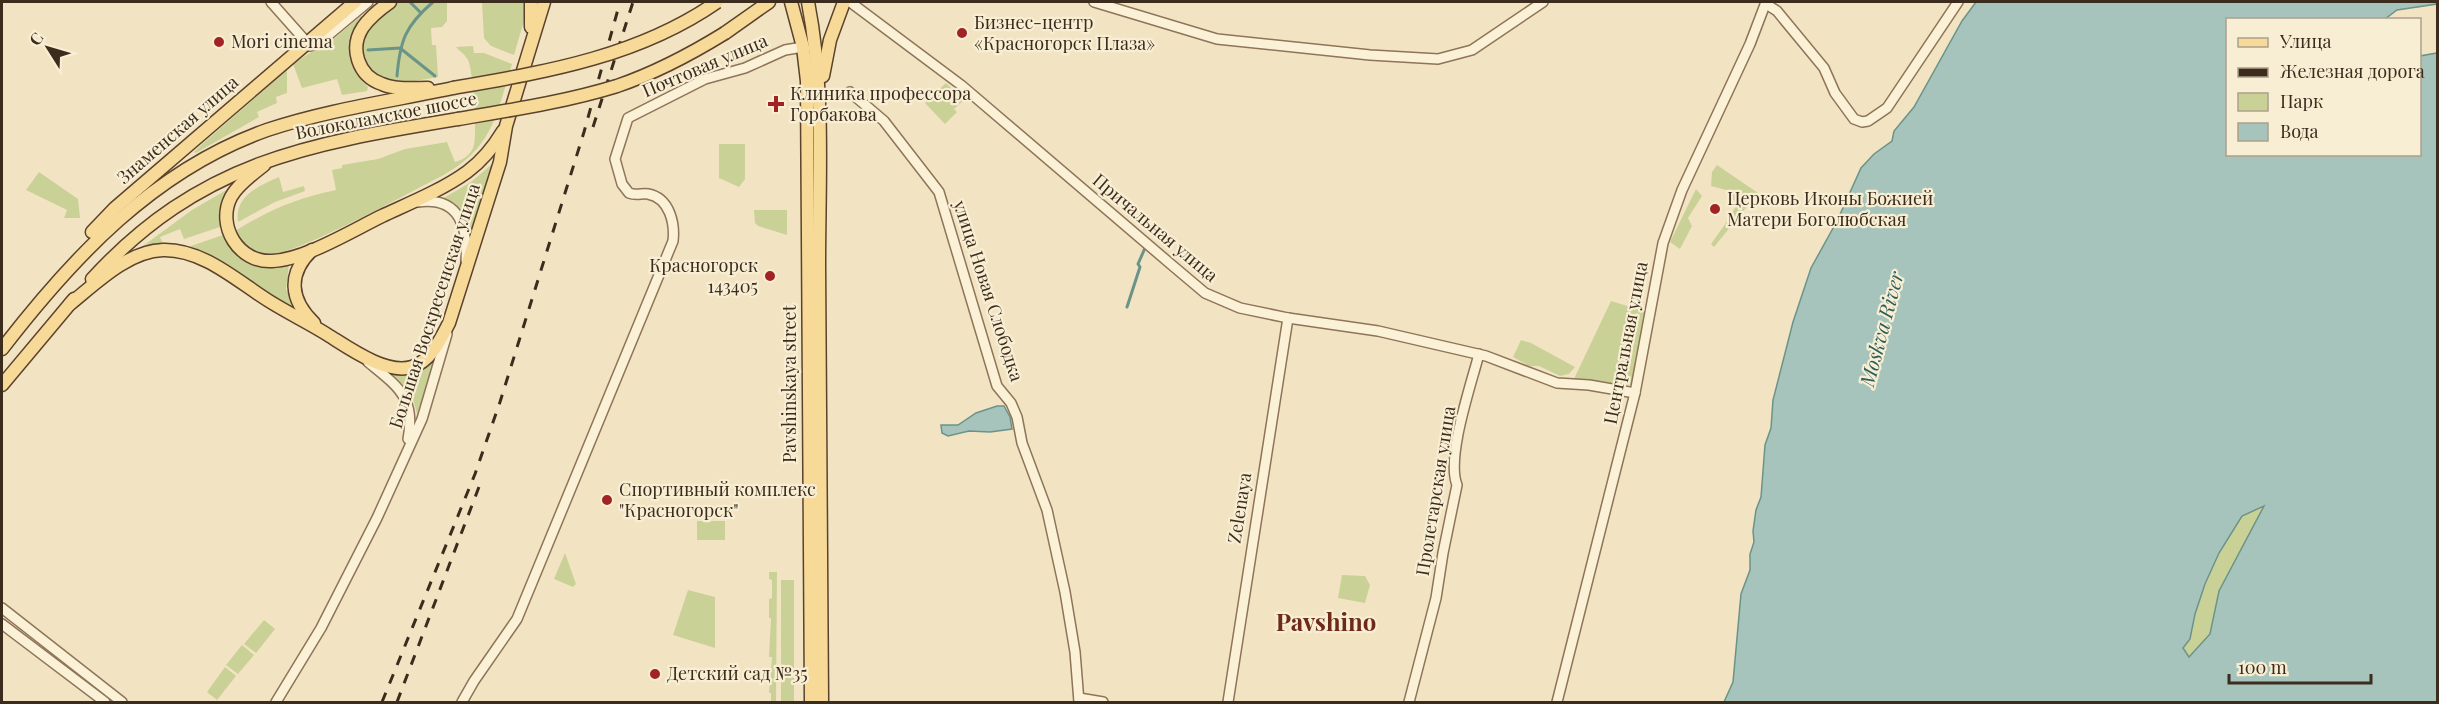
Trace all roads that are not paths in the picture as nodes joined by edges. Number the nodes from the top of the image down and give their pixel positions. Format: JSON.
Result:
{"nodes":[{"id":1,"x":271,"y":2,"type":"edge"},
{"id":2,"x":355,"y":2,"type":"edge"},
{"id":3,"x":368,"y":2,"type":"edge"},
{"id":4,"x":390,"y":2,"type":"edge"},
{"id":5,"x":531,"y":2,"type":"edge"},
{"id":6,"x":543,"y":2,"type":"edge"},
{"id":7,"x":717,"y":2,"type":"edge"},
{"id":8,"x":769,"y":2,"type":"edge"},
{"id":9,"x":791,"y":2,"type":"edge"},
{"id":10,"x":808,"y":2,"type":"edge"},
{"id":11,"x":844,"y":2,"type":"edge"},
{"id":12,"x":850,"y":2,"type":"edge"},
{"id":13,"x":1099,"y":2,"type":"edge"},
{"id":14,"x":1543,"y":2,"type":"edge"},
{"id":15,"x":1958,"y":2,"type":"edge"},
{"id":16,"x":1766,"y":3,"type":"edge"},
{"id":17,"x":305,"y":43,"type":"junction"},
{"id":18,"x":530,"y":46,"type":"junction"},
{"id":19,"x":803,"y":46,"type":"junction"},
{"id":20,"x":453,"y":88,"type":"junction"},
{"id":21,"x":850,"y":92,"type":"dead end"},
{"id":22,"x":820,"y":98,"type":"junction"},
{"id":23,"x":506,"y":126,"type":"junction"},
{"id":24,"x":274,"y":158,"type":"junction"},
{"id":25,"x":405,"y":205,"type":"junction"},
{"id":26,"x":312,"y":250,"type":"junction"},
{"id":27,"x":465,"y":266,"type":"junction"},
{"id":28,"x":40,"y":301,"type":"junction"},
{"id":29,"x":70,"y":304,"type":"junction"},
{"id":30,"x":1288,"y":318,"type":"junction"},
{"id":31,"x":449,"y":323,"type":"junction"},
{"id":32,"x":326,"y":334,"type":"junction"},
{"id":33,"x":4,"y":340,"type":"edge"},
{"id":34,"x":1479,"y":354,"type":"junction"},
{"id":35,"x":359,"y":355,"type":"junction"},
{"id":36,"x":2,"y":385,"type":"edge"},
{"id":37,"x":1635,"y":393,"type":"junction"},
{"id":38,"x":405,"y":453,"type":"junction"},
{"id":39,"x":2,"y":608,"type":"edge"},
{"id":40,"x":2,"y":624,"type":"edge"},
{"id":41,"x":1079,"y":700,"type":"edge"},
{"id":42,"x":105,"y":702,"type":"edge"},
{"id":43,"x":123,"y":702,"type":"edge"},
{"id":44,"x":276,"y":702,"type":"edge"},
{"id":45,"x":462,"y":702,"type":"edge"},
{"id":46,"x":811,"y":702,"type":"edge"},
{"id":47,"x":822,"y":702,"type":"edge"},
{"id":48,"x":1103,"y":702,"type":"edge"},
{"id":49,"x":1228,"y":702,"type":"edge"},
{"id":50,"x":1409,"y":702,"type":"edge"},
{"id":51,"x":1557,"y":702,"type":"edge"}],
"edges":[{"from":1,"to":17,"type":"street"},
{"from":2,"to":17,"type":"main road","name":"Знаменская улица"},
{"from":3,"to":17,"type":"street"},
{"from":4,"to":20,"type":"main road"},
{"from":5,"to":18,"type":"main road"},
{"from":6,"to":18,"type":"main road","name":"Большая Воскресенская улица"},
{"from":7,"to":20,"type":"main road","name":"Волоколамское шоссе","bridge":true},
{"from":8,"to":24,"type":"main road","name":"Волоколамское шоссе","bridge":true},
{"from":9,"to":19,"type":"main road","name":"Pavshinskaya street"},
{"from":10,"to":22,"type":"main road"},
{"from":11,"to":22,"type":"main road"},
{"from":12,"to":30,"type":"street","name":"Причальная улица"},
{"from":13,"to":14,"type":"street"},
{"from":15,"to":16,"type":"street","name":"Центральная улица"},
{"from":16,"to":37,"type":"street","name":"Центральная улица"},
{"from":17,"to":28,"type":"main road","name":"Знаменская улица"},
{"from":18,"to":23,"type":"main road","name":"Большая Воскресенская улица"},
{"from":19,"to":45,"type":"street","name":"Почтовая улица"},
{"from":19,"to":46,"type":"main road","name":"Pavshinskaya street"},
{"from":20,"to":28,"type":"main road","name":"Волоколамское шоссе"},
{"from":21,"to":41,"type":"street","name":"улица Новая Слободка"},
{"from":22,"to":47,"type":"main road","name":"Pavshinskaya street"},
{"from":23,"to":25,"type":"main road"},
{"from":23,"to":27,"type":"main road","name":"Большая Воскресенская улица"},
{"from":24,"to":26,"type":"main road"},
{"from":24,"to":29,"type":"main road","name":"Волоколамское шоссе"},
{"from":25,"to":26,"type":"main road"},
{"from":25,"to":27,"type":"street"},
{"from":26,"to":32,"type":"main road"},
{"from":27,"to":31,"type":"main road","name":"Большая Воскресенская улица"},
{"from":28,"to":33,"type":"main road","name":"Волоколамское шоссе"},
{"from":29,"to":32,"type":"main road"},
{"from":29,"to":36,"type":"main road","name":"Волоколамское шоссе"},
{"from":30,"to":34,"type":"street","name":"Причальная улица"},
{"from":30,"to":49,"type":"street","name":"Zelenaya"},
{"from":31,"to":35,"type":"main road"},
{"from":31,"to":38,"type":"street","name":"Большая Воскресенская улица"},
{"from":32,"to":35,"type":"main road"},
{"from":34,"to":37,"type":"street","name":"Причальная улица"},
{"from":34,"to":50,"type":"street","name":"Пролетарская улица"},
{"from":35,"to":38,"type":"street"},
{"from":37,"to":51,"type":"street","name":"Центральная улица"},
{"from":38,"to":44,"type":"street","name":"Большая Воскресенская улица"},
{"from":39,"to":43,"type":"street"},
{"from":40,"to":42,"type":"street"},
{"from":41,"to":48,"type":"street"}]}
